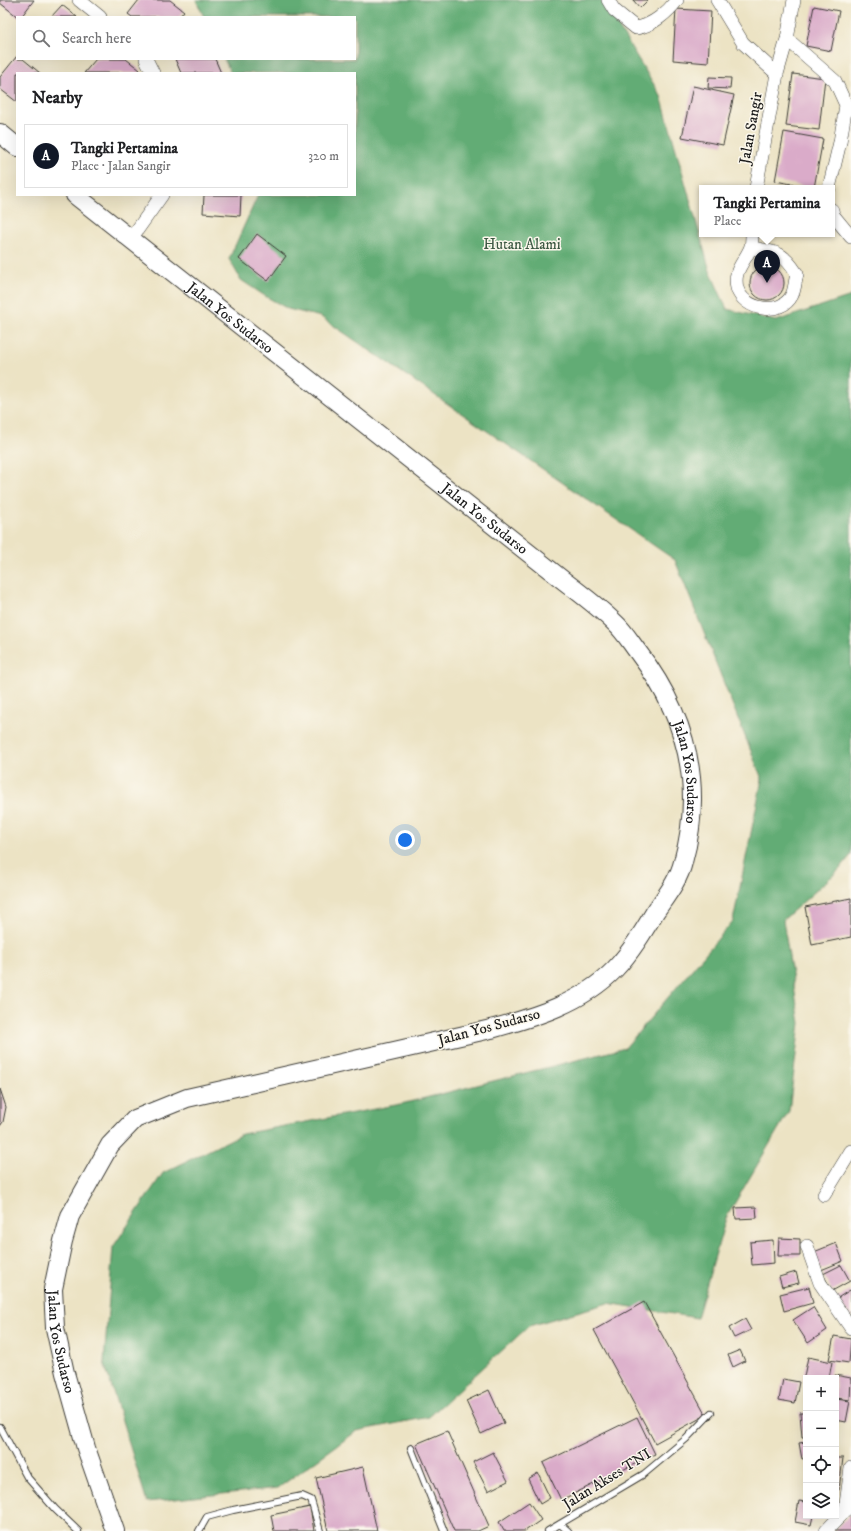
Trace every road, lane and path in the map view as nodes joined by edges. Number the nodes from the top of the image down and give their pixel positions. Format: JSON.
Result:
{"nodes":[{"id":1,"x":79,"y":0,"type":"edge"},
{"id":2,"x":608,"y":0,"type":"edge"},
{"id":3,"x":677,"y":0,"type":"edge"},
{"id":4,"x":717,"y":0,"type":"edge"},
{"id":5,"x":794,"y":0,"type":"edge"},
{"id":6,"x":99,"y":16,"type":"edge"},
{"id":7,"x":787,"y":39,"type":"junction"},
{"id":8,"x":146,"y":60,"type":"edge"},
{"id":9,"x":152,"y":72,"type":"edge"},
{"id":10,"x":777,"y":74,"type":"junction"},
{"id":11,"x":0,"y":133,"type":"edge"},
{"id":12,"x":16,"y":146,"type":"edge"},
{"id":13,"x":757,"y":185,"type":"edge"},
{"id":14,"x":830,"y":185,"type":"edge"},
{"id":15,"x":76,"y":196,"type":"edge"},
{"id":16,"x":161,"y":196,"type":"edge"},
{"id":17,"x":835,"y":216,"type":"edge"},
{"id":18,"x":752,"y":237,"type":"edge"},
{"id":19,"x":851,"y":237,"type":"edge"},
{"id":20,"x":130,"y":240,"type":"junction"},
{"id":21,"x":751,"y":248,"type":"junction"},
{"id":22,"x":851,"y":1152,"type":"edge"},
{"id":23,"x":824,"y":1194,"type":"dead end"},
{"id":24,"x":807,"y":1246,"type":"dead end"},
{"id":25,"x":851,"y":1328,"type":"edge"},
{"id":26,"x":711,"y":1413,"type":"dead end"},
{"id":27,"x":0,"y":1427,"type":"edge"},
{"id":28,"x":411,"y":1448,"type":"dead end"},
{"id":29,"x":851,"y":1468,"type":"edge"},
{"id":30,"x":560,"y":1524,"type":"junction"},
{"id":31,"x":78,"y":1531,"type":"edge"},
{"id":32,"x":115,"y":1531,"type":"edge"},
{"id":33,"x":199,"y":1531,"type":"edge"},
{"id":34,"x":320,"y":1531,"type":"edge"},
{"id":35,"x":444,"y":1531,"type":"edge"},
{"id":36,"x":548,"y":1531,"type":"edge"},
{"id":37,"x":568,"y":1531,"type":"edge"},
{"id":38,"x":826,"y":1531,"type":"edge"}],
"edges":[{"from":1,"to":6,"type":"street"},
{"from":2,"to":3,"type":"street"},
{"from":4,"to":10,"type":"street","name":"Jalan Sangir"},
{"from":5,"to":7,"type":"street","name":"Jalan Sangir"},
{"from":7,"to":10,"type":"street","name":"Jalan Sangir"},
{"from":7,"to":14,"type":"street"},
{"from":8,"to":9,"type":"street"},
{"from":10,"to":13,"type":"street","name":"Jalan Sangir"},
{"from":11,"to":12,"type":"main road"},
{"from":15,"to":20,"type":"main road","name":"Jalan Yos Sudarso"},
{"from":16,"to":20,"type":"street"},
{"from":17,"to":19,"type":"street"},
{"from":18,"to":21,"type":"street"},
{"from":20,"to":32,"type":"main road","name":"Jalan Yos Sudarso"},
{"from":21,"to":21,"type":"street"},
{"from":22,"to":23,"type":"street"},
{"from":24,"to":25,"type":"street"},
{"from":26,"to":30,"type":"lane","name":"Jalan Akses TNI"},
{"from":27,"to":31,"type":"lane"},
{"from":28,"to":35,"type":"lane"},
{"from":29,"to":38,"type":"street"},
{"from":30,"to":36,"type":"lane","name":"Jalan Akses TNI"},
{"from":30,"to":37,"type":"lane"},
{"from":33,"to":34,"type":"lane"}]}
